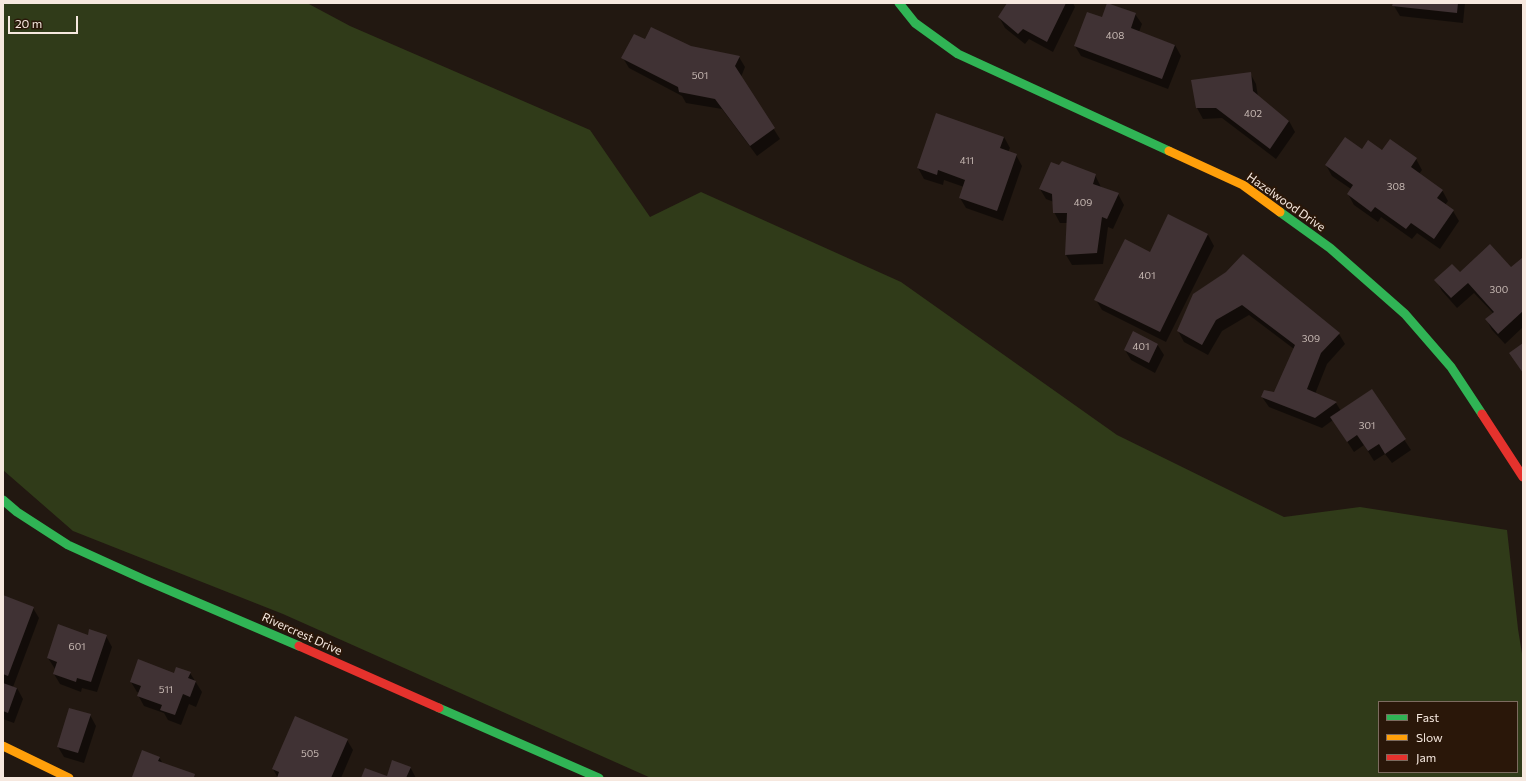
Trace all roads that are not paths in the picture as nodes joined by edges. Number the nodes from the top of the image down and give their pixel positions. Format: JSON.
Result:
{"nodes":[{"id":1,"x":899,"y":3,"type":"edge"},
{"id":2,"x":1523,"y":477,"type":"edge"},
{"id":3,"x":3,"y":500,"type":"edge"},
{"id":4,"x":3,"y":746,"type":"edge"},
{"id":5,"x":69,"y":778,"type":"edge"},
{"id":6,"x":600,"y":778,"type":"edge"}],
"edges":[{"from":1,"to":2,"type":"street","name":"Hazelwood Drive"},
{"from":3,"to":6,"type":"street","name":"Rivercrest Drive"},
{"from":4,"to":5,"type":"street"}]}
